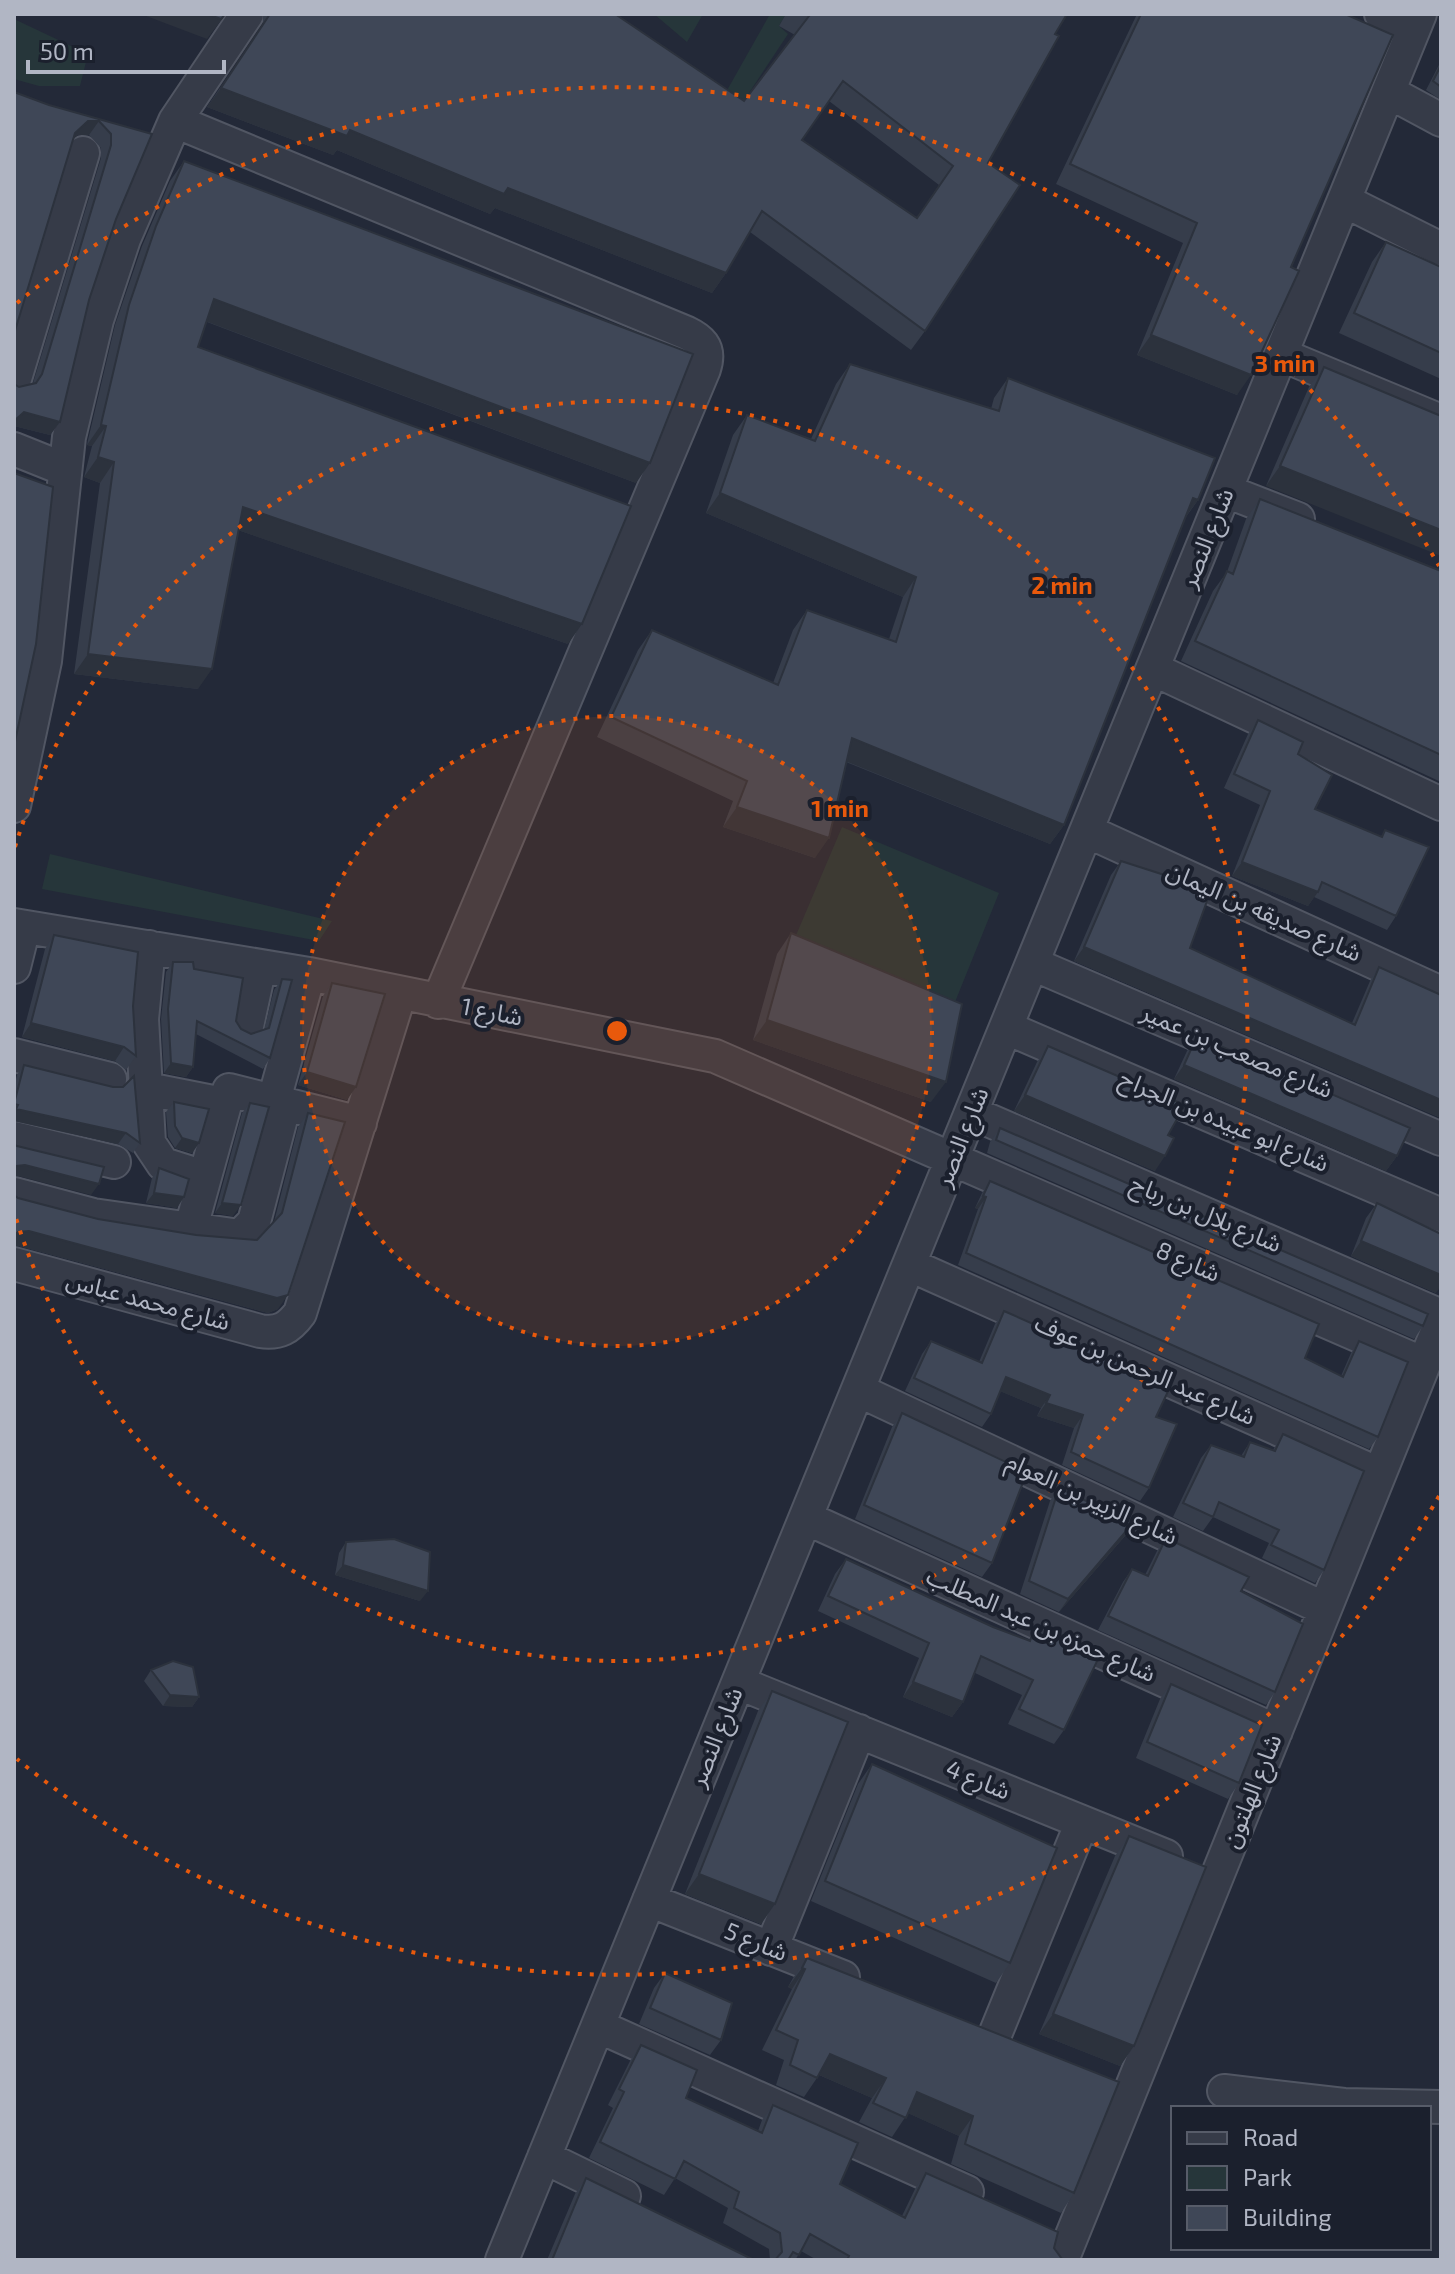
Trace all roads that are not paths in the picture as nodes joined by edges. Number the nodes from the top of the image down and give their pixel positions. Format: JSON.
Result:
{"nodes":[{"id":1,"x":247,"y":14,"type":"edge"},
{"id":2,"x":1381,"y":14,"type":"edge"},
{"id":3,"x":1417,"y":23,"type":"edge"},
{"id":4,"x":1389,"y":92,"type":"junction"},
{"id":5,"x":1441,"y":120,"type":"edge"},
{"id":6,"x":175,"y":121,"type":"junction"},
{"id":7,"x":83,"y":153,"type":"dead end"},
{"id":8,"x":1345,"y":201,"type":"junction"},
{"id":9,"x":1441,"y":249,"type":"edge"},
{"id":10,"x":1282,"y":355,"type":"junction"},
{"id":11,"x":14,"y":382,"type":"edge"},
{"id":12,"x":1441,"y":421,"type":"edge"},
{"id":13,"x":15,"y":454,"type":"edge"},
{"id":14,"x":64,"y":469,"type":"junction"},
{"id":15,"x":1226,"y":491,"type":"junction"},
{"id":16,"x":1326,"y":531,"type":"edge"},
{"id":17,"x":1153,"y":669,"type":"junction"},
{"id":18,"x":1441,"y":804,"type":"edge"},
{"id":19,"x":14,"y":806,"type":"edge"},
{"id":20,"x":1087,"y":831,"type":"junction"},
{"id":21,"x":19,"y":926,"type":"edge"},
{"id":22,"x":149,"y":947,"type":"junction"},
{"id":23,"x":1033,"y":964,"type":"junction"},
{"id":24,"x":260,"y":966,"type":"junction"},
{"id":25,"x":14,"y":967,"type":"edge"},
{"id":26,"x":309,"y":974,"type":"junction"},
{"id":27,"x":400,"y":993,"type":"junction"},
{"id":28,"x":1441,"y":993,"type":"edge"},
{"id":29,"x":438,"y":1002,"type":"junction"},
{"id":30,"x":247,"y":1026,"type":"dead end"},
{"id":31,"x":1007,"y":1028,"type":"junction"},
{"id":32,"x":14,"y":1055,"type":"edge"},
{"id":33,"x":110,"y":1079,"type":"dead end"},
{"id":34,"x":147,"y":1089,"type":"junction"},
{"id":35,"x":280,"y":1102,"type":"junction"},
{"id":36,"x":223,"y":1104,"type":"junction"},
{"id":37,"x":972,"y":1113,"type":"junction"},
{"id":38,"x":360,"y":1123,"type":"junction"},
{"id":39,"x":14,"y":1138,"type":"edge"},
{"id":40,"x":1441,"y":1139,"type":"edge"},
{"id":41,"x":953,"y":1159,"type":"junction"},
{"id":42,"x":114,"y":1162,"type":"dead end"},
{"id":43,"x":204,"y":1177,"type":"junction"},
{"id":44,"x":14,"y":1194,"type":"edge"},
{"id":45,"x":1441,"y":1215,"type":"edge"},
{"id":46,"x":190,"y":1231,"type":"junction"},
{"id":47,"x":14,"y":1264,"type":"edge"},
{"id":48,"x":910,"y":1265,"type":"junction"},
{"id":49,"x":1441,"y":1316,"type":"edge"},
{"id":50,"x":1441,"y":1322,"type":"edge"},
{"id":51,"x":1424,"y":1364,"type":"junction"},
{"id":52,"x":858,"y":1390,"type":"junction"},
{"id":53,"x":1379,"y":1474,"type":"junction"},
{"id":54,"x":806,"y":1518,"type":"junction"},
{"id":55,"x":1325,"y":1609,"type":"junction"},
{"id":56,"x":739,"y":1683,"type":"junction"},
{"id":57,"x":859,"y":1731,"type":"junction"},
{"id":58,"x":1276,"y":1731,"type":"junction"},
{"id":59,"x":1082,"y":1822,"type":"junction"},
{"id":60,"x":1217,"y":1877,"type":"junction"},
{"id":61,"x":649,"y":1900,"type":"junction"},
{"id":62,"x":771,"y":1949,"type":"junction"},
{"id":63,"x":875,"y":1990,"type":"edge"},
{"id":64,"x":964,"y":2025,"type":"edge"},
{"id":65,"x":598,"y":2026,"type":"junction"},
{"id":66,"x":1224,"y":2091,"type":"dead end"},
{"id":67,"x":1392,"y":2106,"type":"edge"},
{"id":68,"x":544,"y":2157,"type":"junction"},
{"id":69,"x":999,"y":2206,"type":"edge"},
{"id":70,"x":656,"y":2212,"type":"edge"},
{"id":71,"x":1058,"y":2241,"type":"edge"},
{"id":72,"x":502,"y":2260,"type":"edge"}],
"edges":[{"from":1,"to":6,"type":"street"},
{"from":2,"to":3,"type":"street"},
{"from":3,"to":4,"type":"street","name":"شارع النصر"},
{"from":4,"to":5,"type":"street"},
{"from":4,"to":8,"type":"street","name":"شارع النصر"},
{"from":6,"to":14,"type":"street"},
{"from":6,"to":29,"type":"street"},
{"from":7,"to":11,"type":"street"},
{"from":8,"to":9,"type":"street"},
{"from":8,"to":10,"type":"street","name":"شارع النصر"},
{"from":10,"to":12,"type":"street"},
{"from":10,"to":15,"type":"street","name":"شارع النصر"},
{"from":13,"to":14,"type":"street"},
{"from":14,"to":19,"type":"street"},
{"from":15,"to":16,"type":"street"},
{"from":15,"to":17,"type":"street","name":"شارع النصر"},
{"from":17,"to":18,"type":"street"},
{"from":17,"to":20,"type":"street","name":"شارع النصر"},
{"from":20,"to":23,"type":"street","name":"شارع النصر"},
{"from":20,"to":28,"type":"street","name":"شارع صديقه بن اليمان"},
{"from":21,"to":22,"type":"street","name":"شارع 1"},
{"from":21,"to":25,"type":"street"},
{"from":22,"to":24,"type":"street","name":"شارع 1"},
{"from":22,"to":34,"type":"street"},
{"from":23,"to":31,"type":"street","name":"شارع النصر"},
{"from":23,"to":40,"type":"street","name":"شارع مصعب بن عمير"},
{"from":24,"to":26,"type":"street","name":"شارع 1"},
{"from":24,"to":30,"type":"street"},
{"from":26,"to":27,"type":"street","name":"شارع 1"},
{"from":26,"to":35,"type":"street"},
{"from":27,"to":29,"type":"street","name":"شارع 1"},
{"from":27,"to":38,"type":"street"},
{"from":29,"to":41,"type":"street","name":"شارع 1"},
{"from":31,"to":37,"type":"street","name":"شارع النصر"},
{"from":31,"to":45,"type":"street","name":"شارع ابو عبيده بن الجراح"},
{"from":32,"to":33,"type":"street"},
{"from":34,"to":36,"type":"street"},
{"from":34,"to":43,"type":"street"},
{"from":35,"to":36,"type":"street"},
{"from":35,"to":38,"type":"street"},
{"from":35,"to":46,"type":"street"},
{"from":36,"to":43,"type":"street"},
{"from":37,"to":41,"type":"street","name":"شارع النصر"},
{"from":37,"to":49,"type":"street","name":"شارع بلال بن رباح"},
{"from":38,"to":47,"type":"street","name":"شارع محمد عباس"},
{"from":39,"to":42,"type":"street"},
{"from":41,"to":48,"type":"street","name":"شارع النصر"},
{"from":41,"to":51,"type":"street","name":"شارع 8"},
{"from":43,"to":46,"type":"street"},
{"from":44,"to":46,"type":"street"},
{"from":48,"to":52,"type":"street","name":"شارع النصر"},
{"from":48,"to":53,"type":"street","name":"شارع عبد الرحمن بن عوف"},
{"from":50,"to":51,"type":"street","name":"شارع الهلتون"},
{"from":51,"to":53,"type":"street","name":"شارع الهلتون"},
{"from":52,"to":54,"type":"street","name":"شارع النصر"},
{"from":52,"to":55,"type":"street","name":"شارع الزبير بن العوام"},
{"from":53,"to":55,"type":"street","name":"شارع الهلتون"},
{"from":54,"to":56,"type":"street","name":"شارع النصر"},
{"from":54,"to":58,"type":"street","name":"شارع حمزه بن عبد المطلب"},
{"from":55,"to":58,"type":"street","name":"شارع الهلتون"},
{"from":56,"to":57,"type":"street","name":"شارع 4"},
{"from":56,"to":61,"type":"street","name":"شارع النصر"},
{"from":57,"to":59,"type":"street","name":"شارع 4"},
{"from":57,"to":62,"type":"street"},
{"from":58,"to":60,"type":"street","name":"شارع الهلتون"},
{"from":59,"to":60,"type":"street","name":"شارع 4"},
{"from":59,"to":64,"type":"street"},
{"from":60,"to":71,"type":"street","name":"شارع الهلتون"},
{"from":61,"to":62,"type":"street","name":"شارع 5"},
{"from":61,"to":65,"type":"street","name":"شارع النصر"},
{"from":62,"to":63,"type":"street","name":"شارع 5"},
{"from":65,"to":68,"type":"street","name":"شارع النصر"},
{"from":65,"to":69,"type":"street"},
{"from":66,"to":67,"type":"street"},
{"from":68,"to":70,"type":"street"},
{"from":68,"to":72,"type":"street","name":"شارع النصر"}]}
